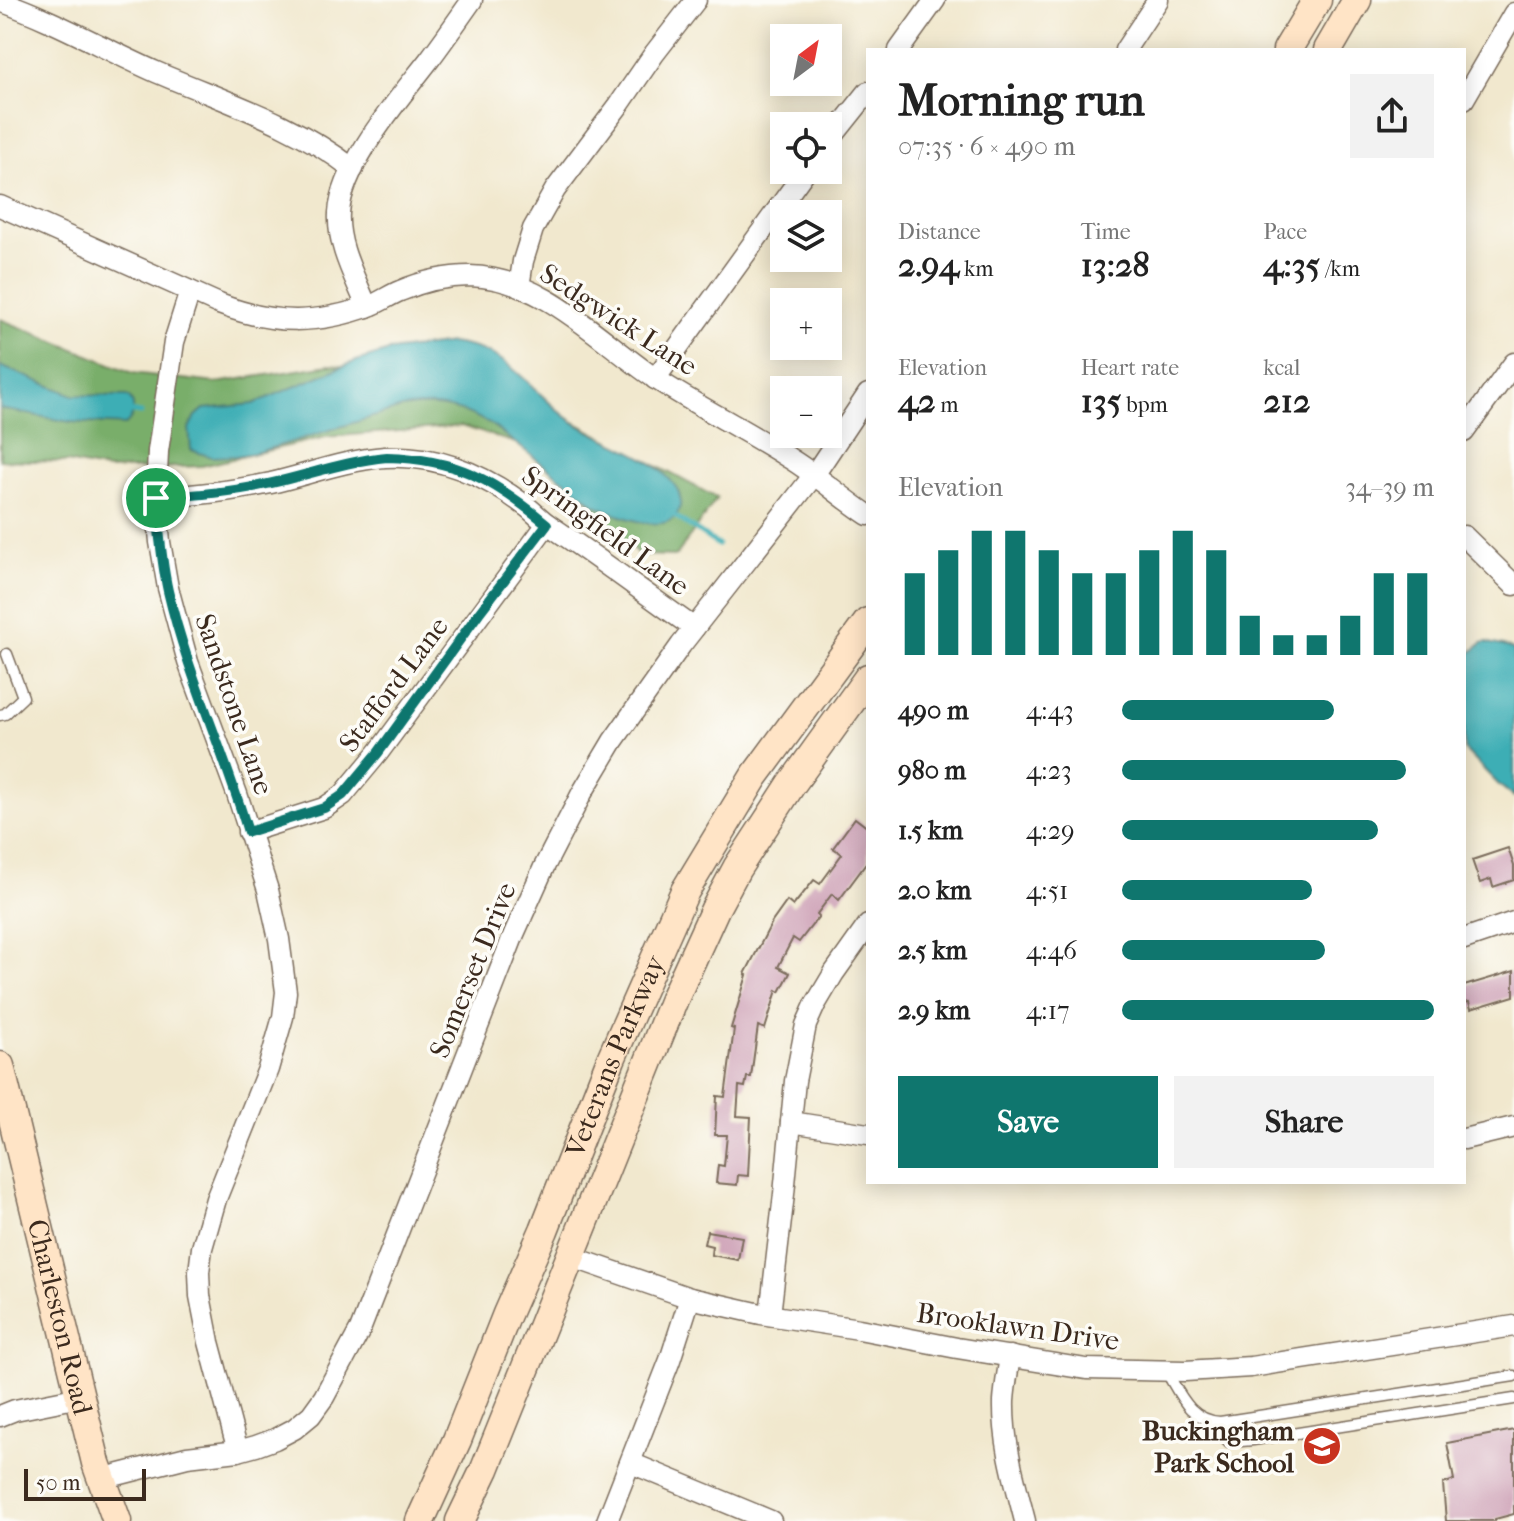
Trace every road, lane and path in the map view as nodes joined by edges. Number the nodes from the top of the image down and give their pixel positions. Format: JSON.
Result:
{"nodes":[{"id":1,"x":696,"y":0,"type":"edge"},
{"id":2,"x":935,"y":0,"type":"edge"},
{"id":3,"x":1158,"y":0,"type":"edge"},
{"id":4,"x":1317,"y":0,"type":"edge"},
{"id":5,"x":1357,"y":0,"type":"edge"},
{"id":6,"x":0,"y":1,"type":"edge"},
{"id":7,"x":461,"y":4,"type":"edge"},
{"id":8,"x":1514,"y":13,"type":"edge"},
{"id":9,"x":900,"y":48,"type":"edge"},
{"id":10,"x":1126,"y":48,"type":"edge"},
{"id":11,"x":1288,"y":48,"type":"edge"},
{"id":12,"x":1329,"y":48,"type":"edge"},
{"id":13,"x":866,"y":94,"type":"edge"},
{"id":14,"x":1466,"y":96,"type":"edge"},
{"id":15,"x":842,"y":124,"type":"edge"},
{"id":16,"x":353,"y":169,"type":"junction"},
{"id":17,"x":796,"y":184,"type":"edge"},
{"id":18,"x":0,"y":206,"type":"edge"},
{"id":19,"x":519,"y":287,"type":"junction"},
{"id":20,"x":190,"y":291,"type":"junction"},
{"id":21,"x":367,"y":307,"type":"junction"},
{"id":22,"x":1514,"y":363,"type":"edge"},
{"id":23,"x":655,"y":379,"type":"junction"},
{"id":24,"x":866,"y":397,"type":"edge"},
{"id":25,"x":1466,"y":429,"type":"edge"},
{"id":26,"x":814,"y":475,"type":"junction"},
{"id":27,"x":156,"y":498,"type":"junction"},
{"id":28,"x":866,"y":514,"type":"edge"},
{"id":29,"x":547,"y":524,"type":"junction"},
{"id":30,"x":1466,"y":538,"type":"edge"},
{"id":31,"x":1514,"y":585,"type":"edge"},
{"id":32,"x":866,"y":625,"type":"edge"},
{"id":33,"x":694,"y":628,"type":"junction"},
{"id":34,"x":7,"y":654,"type":"dead end"},
{"id":35,"x":866,"y":681,"type":"edge"},
{"id":36,"x":0,"y":715,"type":"edge"},
{"id":37,"x":248,"y":832,"type":"junction"},
{"id":38,"x":1514,"y":922,"type":"edge"},
{"id":39,"x":866,"y":928,"type":"edge"},
{"id":40,"x":1466,"y":938,"type":"edge"},
{"id":41,"x":0,"y":1066,"type":"edge"},
{"id":42,"x":791,"y":1122,"type":"junction"},
{"id":43,"x":1514,"y":1127,"type":"edge"},
{"id":44,"x":866,"y":1134,"type":"edge"},
{"id":45,"x":1466,"y":1139,"type":"edge"},
{"id":46,"x":554,"y":1250,"type":"junction"},
{"id":47,"x":690,"y":1298,"type":"junction"},
{"id":48,"x":770,"y":1315,"type":"junction"},
{"id":49,"x":1514,"y":1326,"type":"edge"},
{"id":50,"x":1010,"y":1356,"type":"junction"},
{"id":51,"x":1166,"y":1371,"type":"junction"},
{"id":52,"x":1514,"y":1376,"type":"edge"},
{"id":53,"x":80,"y":1397,"type":"junction"},
{"id":54,"x":1514,"y":1399,"type":"edge"},
{"id":55,"x":0,"y":1416,"type":"edge"},
{"id":56,"x":1208,"y":1421,"type":"junction"},
{"id":57,"x":238,"y":1451,"type":"junction"},
{"id":58,"x":631,"y":1463,"type":"junction"},
{"id":59,"x":101,"y":1479,"type":"junction"},
{"id":60,"x":117,"y":1521,"type":"edge"},
{"id":61,"x":420,"y":1521,"type":"edge"},
{"id":62,"x":460,"y":1521,"type":"edge"},
{"id":63,"x":607,"y":1521,"type":"edge"},
{"id":64,"x":771,"y":1521,"type":"edge"},
{"id":65,"x":1025,"y":1521,"type":"edge"}],
"edges":[{"from":1,"to":19,"type":"street"},
{"from":2,"to":9,"type":"street"},
{"from":3,"to":10,"type":"street"},
{"from":4,"to":11,"type":"main road"},
{"from":5,"to":12,"type":"main road"},
{"from":6,"to":16,"type":"street"},
{"from":7,"to":16,"type":"street"},
{"from":8,"to":14,"type":"street"},
{"from":13,"to":15,"type":"street"},
{"from":16,"to":21,"type":"street"},
{"from":17,"to":23,"type":"street"},
{"from":18,"to":20,"type":"street","name":"Sedgwick Lane"},
{"from":19,"to":21,"type":"street","name":"Sedgwick Lane"},
{"from":19,"to":23,"type":"street","name":"Sedgwick Lane"},
{"from":20,"to":21,"type":"street","name":"Sedgwick Lane"},
{"from":20,"to":27,"type":"street","name":"Sandstone Lane"},
{"from":22,"to":25,"type":"street"},
{"from":23,"to":26,"type":"street","name":"Sedgwick Lane"},
{"from":24,"to":26,"type":"street","name":"Somerset Drive"},
{"from":26,"to":28,"type":"street","name":"Sedgwick Lane"},
{"from":26,"to":33,"type":"street","name":"Somerset Drive"},
{"from":27,"to":29,"type":"street","name":"Springfield Lane"},
{"from":27,"to":37,"type":"street","name":"Sandstone Lane"},
{"from":29,"to":33,"type":"street","name":"Springfield Lane"},
{"from":29,"to":37,"type":"street","name":"Stafford Lane"},
{"from":30,"to":31,"type":"street"},
{"from":32,"to":46,"type":"main road","name":"Veterans Parkway"},
{"from":33,"to":57,"type":"street","name":"Somerset Drive"},
{"from":34,"to":36,"type":"lane"},
{"from":35,"to":46,"type":"main road","name":"Veterans Parkway"},
{"from":37,"to":57,"type":"street","name":"Sandstone Lane"},
{"from":38,"to":40,"type":"street"},
{"from":39,"to":42,"type":"street"},
{"from":41,"to":53,"type":"main road","name":"Charleston Road"},
{"from":42,"to":44,"type":"street"},
{"from":42,"to":48,"type":"street"},
{"from":43,"to":45,"type":"street"},
{"from":46,"to":47,"type":"street","name":"Brooklawn Drive"},
{"from":46,"to":61,"type":"main road","name":"Veterans Parkway"},
{"from":46,"to":62,"type":"main road","name":"Veterans Parkway"},
{"from":47,"to":48,"type":"street","name":"Brooklawn Drive"},
{"from":47,"to":58,"type":"street"},
{"from":48,"to":50,"type":"street","name":"Brooklawn Drive"},
{"from":49,"to":51,"type":"street","name":"Brooklawn Drive"},
{"from":50,"to":51,"type":"street","name":"Brooklawn Drive"},
{"from":50,"to":65,"type":"street"},
{"from":51,"to":56,"type":"lane"},
{"from":52,"to":56,"type":"lane"},
{"from":53,"to":55,"type":"street"},
{"from":53,"to":59,"type":"main road","name":"Charleston Road"},
{"from":54,"to":56,"type":"lane"},
{"from":57,"to":59,"type":"street","name":"Somerset Drive"},
{"from":58,"to":63,"type":"street"},
{"from":58,"to":64,"type":"street"},
{"from":59,"to":60,"type":"main road","name":"Charleston Road"}]}
